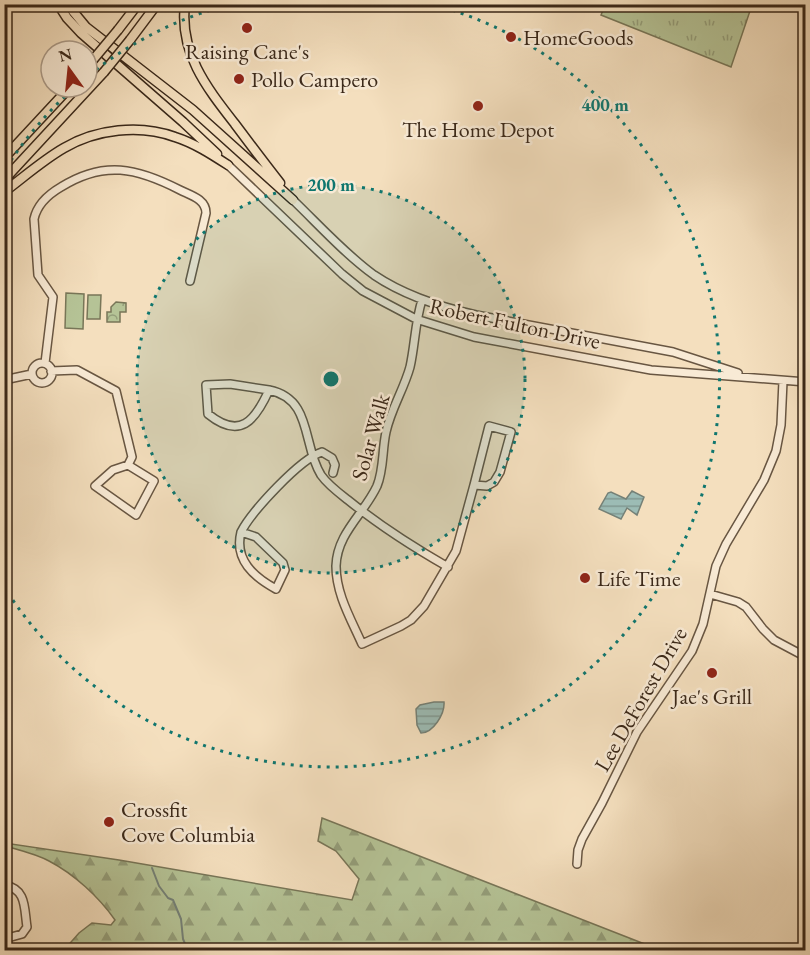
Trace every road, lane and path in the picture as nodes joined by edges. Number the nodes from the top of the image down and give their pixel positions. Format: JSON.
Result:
{"nodes":[{"id":1,"x":58,"y":4,"type":"edge"},
{"id":2,"x":68,"y":4,"type":"edge"},
{"id":3,"x":138,"y":4,"type":"edge"},
{"id":4,"x":157,"y":4,"type":"edge"},
{"id":5,"x":185,"y":4,"type":"edge"},
{"id":6,"x":99,"y":53,"type":"edge"},
{"id":7,"x":59,"y":99,"type":"edge"},
{"id":8,"x":4,"y":158,"type":"edge"},
{"id":9,"x":228,"y":165,"type":"junction"},
{"id":10,"x":4,"y":180,"type":"edge"},
{"id":11,"x":4,"y":192,"type":"edge"},
{"id":12,"x":293,"y":200,"type":"junction"},
{"id":13,"x":190,"y":281,"type":"dead end"},
{"id":14,"x":422,"y":300,"type":"junction"},
{"id":15,"x":416,"y":319,"type":"junction"},
{"id":16,"x":45,"y":363,"type":"junction"},
{"id":17,"x":51,"y":371,"type":"junction"},
{"id":18,"x":32,"y":374,"type":"junction"},
{"id":19,"x":743,"y":376,"type":"junction"},
{"id":20,"x":4,"y":380,"type":"edge"},
{"id":21,"x":783,"y":381,"type":"junction"},
{"id":22,"x":806,"y":382,"type":"edge"},
{"id":23,"x":269,"y":390,"type":"junction"},
{"id":24,"x":314,"y":455,"type":"junction"},
{"id":25,"x":128,"y":465,"type":"junction"},
{"id":26,"x":333,"y":473,"type":"dead end"},
{"id":27,"x":474,"y":485,"type":"junction"},
{"id":28,"x":361,"y":511,"type":"junction"},
{"id":29,"x":240,"y":532,"type":"junction"},
{"id":30,"x":448,"y":567,"type":"junction"},
{"id":31,"x":710,"y":594,"type":"junction"},
{"id":32,"x":806,"y":657,"type":"edge"},
{"id":33,"x":577,"y":864,"type":"dead end"},
{"id":34,"x":4,"y":885,"type":"edge"},
{"id":35,"x":4,"y":939,"type":"edge"}],
"edges":[{"from":1,"to":9,"type":"main road"},
{"from":2,"to":12,"type":"main road"},
{"from":3,"to":6,"type":"main road","bridge":true},
{"from":4,"to":10,"type":"main road","bridge":true},
{"from":5,"to":12,"type":"main road"},
{"from":7,"to":8,"type":"main road"},
{"from":9,"to":11,"type":"main road"},
{"from":9,"to":15,"type":"street","name":"Robert Fulton Drive"},
{"from":12,"to":14,"type":"street","name":"Robert Fulton Drive"},
{"from":13,"to":16,"type":"street"},
{"from":14,"to":15,"type":"street","name":"Solar Walk"},
{"from":14,"to":19,"type":"street","name":"Robert Fulton Drive"},
{"from":15,"to":19,"type":"street","name":"Robert Fulton Drive"},
{"from":15,"to":28,"type":"street","name":"Solar Walk"},
{"from":16,"to":17,"type":"street"},
{"from":16,"to":18,"type":"street"},
{"from":17,"to":18,"type":"street"},
{"from":17,"to":25,"type":"street"},
{"from":18,"to":20,"type":"street"},
{"from":19,"to":21,"type":"street","name":"Robert Fulton Drive"},
{"from":21,"to":22,"type":"street","name":"Robert Fulton Drive"},
{"from":21,"to":31,"type":"street","name":"Lee DeForest Drive"},
{"from":23,"to":23,"type":"street"},
{"from":23,"to":24,"type":"street"},
{"from":24,"to":26,"type":"street"},
{"from":24,"to":28,"type":"street"},
{"from":24,"to":29,"type":"street"},
{"from":25,"to":25,"type":"street"},
{"from":27,"to":27,"type":"street"},
{"from":27,"to":30,"type":"street"},
{"from":28,"to":30,"type":"street"},
{"from":28,"to":30,"type":"street","name":"Solar Walk"},
{"from":29,"to":29,"type":"street"},
{"from":31,"to":32,"type":"street"},
{"from":31,"to":33,"type":"street","name":"Lee DeForest Drive"},
{"from":34,"to":35,"type":"street"}]}
